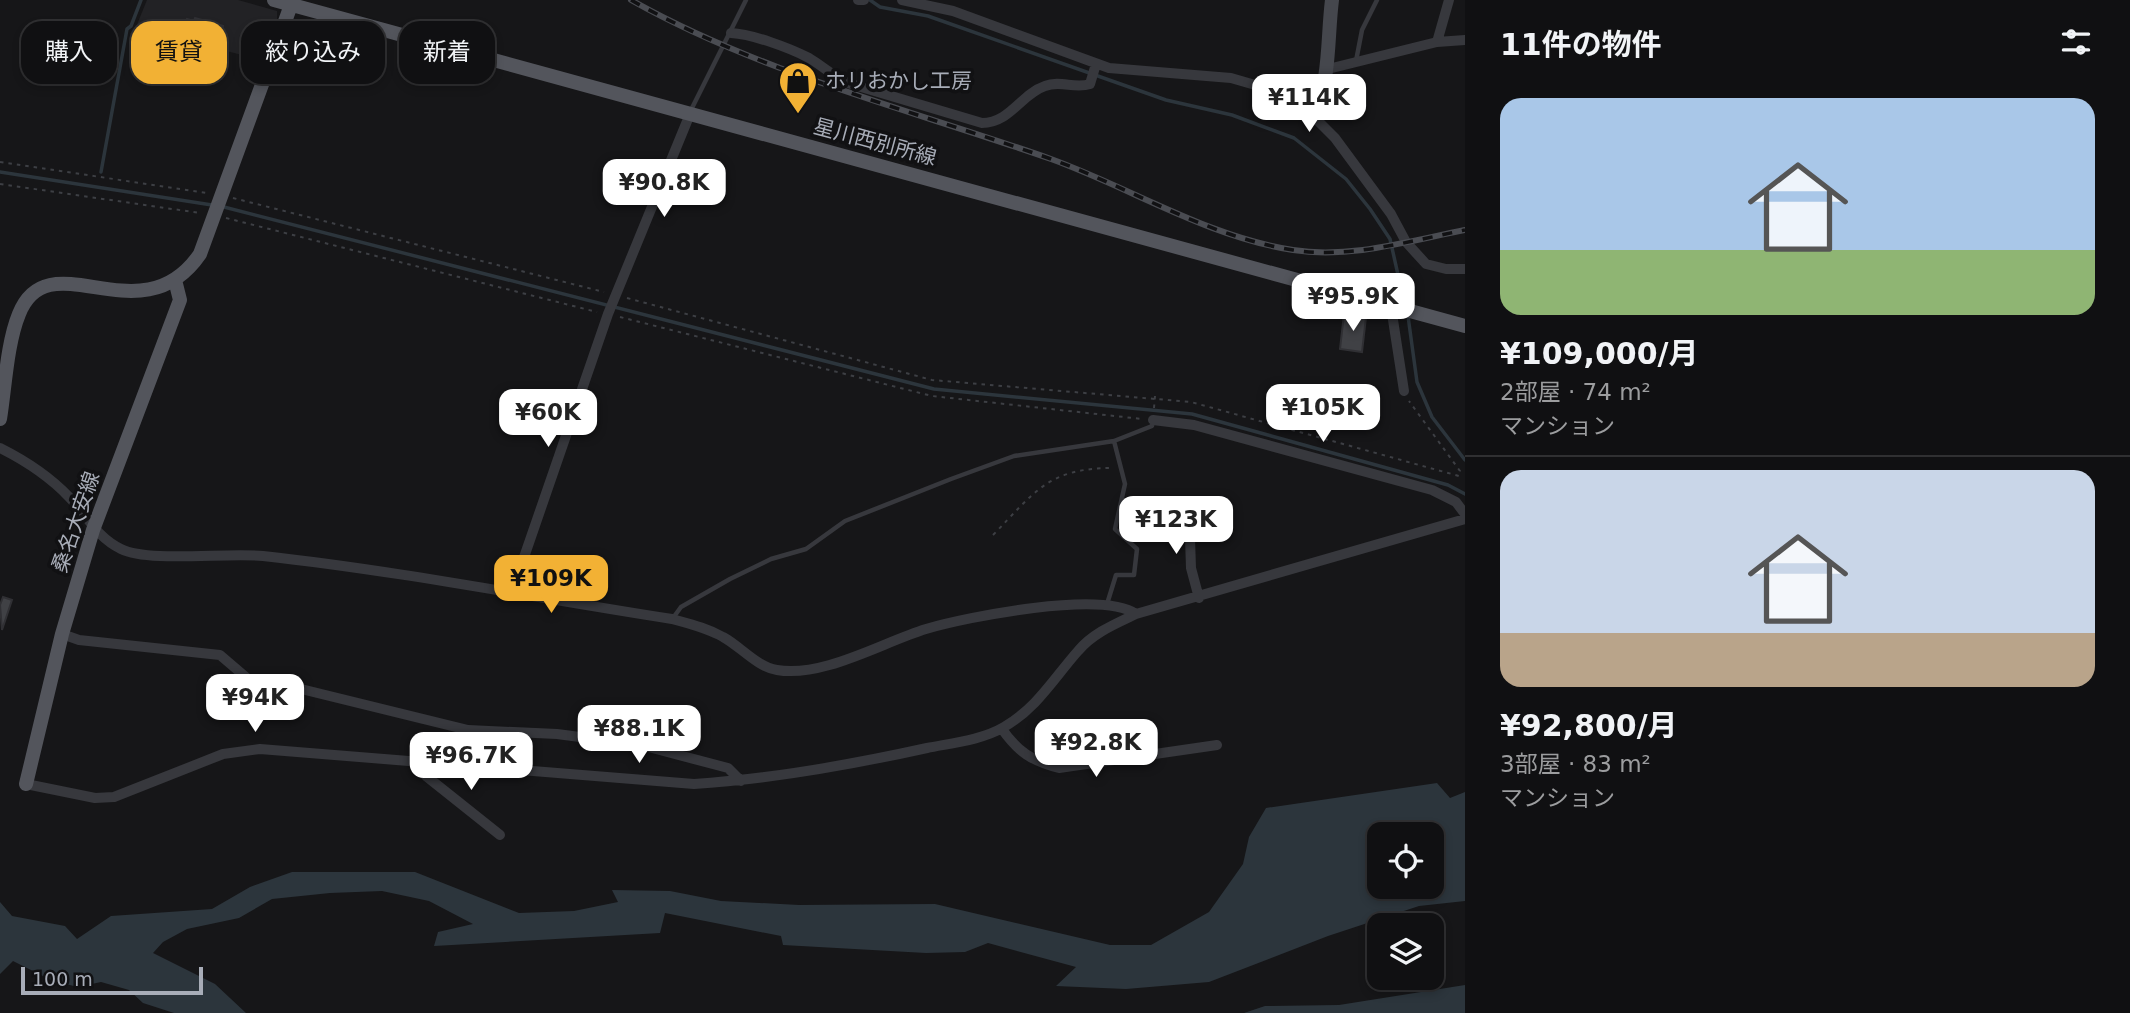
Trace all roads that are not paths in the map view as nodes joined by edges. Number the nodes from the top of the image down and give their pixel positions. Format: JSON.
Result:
{"nodes":[{"id":1,"x":274,"y":0,"type":"edge"},
{"id":2,"x":747,"y":0,"type":"edge"},
{"id":3,"x":902,"y":0,"type":"edge"},
{"id":4,"x":1332,"y":0,"type":"edge"},
{"id":5,"x":1377,"y":0,"type":"edge"},
{"id":6,"x":1449,"y":0,"type":"edge"},
{"id":7,"x":291,"y":5,"type":"junction"},
{"id":8,"x":731,"y":33,"type":"junction"},
{"id":9,"x":1465,"y":40,"type":"edge"},
{"id":10,"x":1437,"y":41,"type":"junction"},
{"id":11,"x":1356,"y":62,"type":"junction"},
{"id":12,"x":1096,"y":64,"type":"junction"},
{"id":13,"x":1328,"y":69,"type":"junction"},
{"id":14,"x":690,"y":114,"type":"junction"},
{"id":15,"x":1313,"y":116,"type":"junction"},
{"id":16,"x":1465,"y":269,"type":"edge"},
{"id":17,"x":176,"y":280,"type":"junction"},
{"id":18,"x":1391,"y":307,"type":"junction"},
{"id":19,"x":1465,"y":326,"type":"edge"},
{"id":20,"x":1404,"y":391,"type":"road end"},
{"id":21,"x":0,"y":419,"type":"edge"},
{"id":22,"x":1153,"y":420,"type":"joint"},
{"id":23,"x":1114,"y":441,"type":"junction"},
{"id":24,"x":0,"y":448,"type":"edge"},
{"id":25,"x":1189,"y":508,"type":"dead end"},
{"id":26,"x":1465,"y":516,"type":"edge"},
{"id":27,"x":93,"y":530,"type":"junction"},
{"id":28,"x":512,"y":592,"type":"junction"},
{"id":29,"x":1199,"y":598,"type":"junction"},
{"id":30,"x":1106,"y":605,"type":"junction"},
{"id":31,"x":1136,"y":614,"type":"junction"},
{"id":32,"x":672,"y":619,"type":"junction"},
{"id":33,"x":61,"y":634,"type":"junction"},
{"id":34,"x":1002,"y":729,"type":"junction"},
{"id":35,"x":1217,"y":745,"type":"dead end"},
{"id":36,"x":422,"y":764,"type":"junction"},
{"id":37,"x":741,"y":781,"type":"junction"},
{"id":38,"x":26,"y":784,"type":"joint"},
{"id":39,"x":500,"y":835,"type":"dead end"}],
"edges":[{"from":1,"to":7,"type":"main road","name":"星川西別所線"},
{"from":2,"to":8,"type":"lane"},
{"from":3,"to":12,"type":"street"},
{"from":4,"to":13,"type":"street"},
{"from":5,"to":11,"type":"lane"},
{"from":6,"to":10,"type":"street"},
{"from":7,"to":14,"type":"main road","name":"星川西別所線"},
{"from":7,"to":17,"type":"main road"},
{"from":8,"to":12,"type":"street"},
{"from":8,"to":14,"type":"lane"},
{"from":9,"to":10,"type":"street"},
{"from":10,"to":11,"type":"street"},
{"from":11,"to":13,"type":"street"},
{"from":12,"to":15,"type":"street"},
{"from":13,"to":15,"type":"street"},
{"from":14,"to":18,"type":"main road","name":"星川西別所線"},
{"from":14,"to":28,"type":"street"},
{"from":15,"to":16,"type":"street"},
{"from":17,"to":21,"type":"main road"},
{"from":17,"to":27,"type":"main road","name":"桑名大安線"},
{"from":18,"to":19,"type":"main road","name":"星川西別所線"},
{"from":18,"to":20,"type":"street"},
{"from":22,"to":23,"type":"lane"},
{"from":22,"to":26,"type":"street"},
{"from":23,"to":30,"type":"lane"},
{"from":23,"to":32,"type":"lane"},
{"from":24,"to":27,"type":"street"},
{"from":25,"to":29,"type":"street"},
{"from":26,"to":29,"type":"street"},
{"from":27,"to":28,"type":"street"},
{"from":27,"to":33,"type":"main road","name":"桑名大安線"},
{"from":28,"to":32,"type":"street"},
{"from":29,"to":31,"type":"street"},
{"from":30,"to":31,"type":"street"},
{"from":30,"to":32,"type":"street"},
{"from":31,"to":34,"type":"street"},
{"from":33,"to":37,"type":"street"},
{"from":33,"to":38,"type":"main road","name":"桑名大安線"},
{"from":34,"to":35,"type":"street"},
{"from":34,"to":37,"type":"street"},
{"from":36,"to":37,"type":"street"},
{"from":36,"to":38,"type":"street"},
{"from":36,"to":39,"type":"street"}]}
